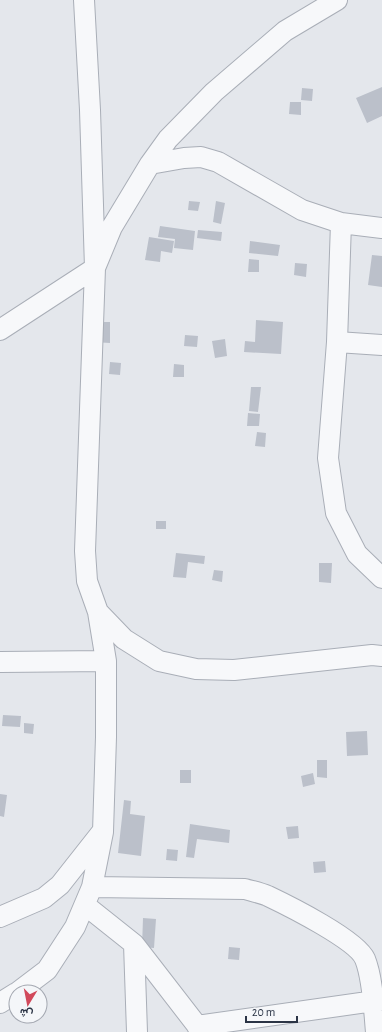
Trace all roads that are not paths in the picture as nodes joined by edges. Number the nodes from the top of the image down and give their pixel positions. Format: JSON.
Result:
{"nodes":[{"id":1,"x":84,"y":0,"type":"edge"},
{"id":2,"x":337,"y":0,"type":"edge"},
{"id":3,"x":150,"y":164,"type":"junction"},
{"id":4,"x":341,"y":223,"type":"junction"},
{"id":5,"x":382,"y":228,"type":"edge"},
{"id":6,"x":95,"y":268,"type":"junction"},
{"id":7,"x":0,"y":330,"type":"edge"},
{"id":8,"x":336,"y":342,"type":"junction"},
{"id":9,"x":382,"y":344,"type":"edge"},
{"id":10,"x":382,"y":578,"type":"edge"},
{"id":11,"x":98,"y":612,"type":"junction"},
{"id":12,"x":382,"y":656,"type":"edge"},
{"id":13,"x":106,"y":661,"type":"junction"},
{"id":14,"x":0,"y":662,"type":"edge"},
{"id":15,"x":103,"y":832,"type":"junction"},
{"id":16,"x":89,"y":896,"type":"junction"},
{"id":17,"x":0,"y":917,"type":"edge"},
{"id":18,"x":134,"y":944,"type":"junction"},
{"id":19,"x":29,"y":984,"type":"edge"},
{"id":20,"x":378,"y":1000,"type":"edge"},
{"id":21,"x":200,"y":1029,"type":"edge"},
{"id":22,"x":137,"y":1032,"type":"edge"},
{"id":23,"x":376,"y":1032,"type":"edge"}],
"edges":[{"from":1,"to":6,"type":"street"},
{"from":2,"to":3,"type":"street"},
{"from":3,"to":4,"type":"street"},
{"from":3,"to":6,"type":"street"},
{"from":4,"to":5,"type":"street"},
{"from":4,"to":8,"type":"street"},
{"from":6,"to":7,"type":"street"},
{"from":6,"to":11,"type":"street"},
{"from":8,"to":9,"type":"street"},
{"from":8,"to":10,"type":"street"},
{"from":11,"to":12,"type":"street"},
{"from":11,"to":13,"type":"street"},
{"from":13,"to":14,"type":"street"},
{"from":13,"to":15,"type":"street"},
{"from":15,"to":16,"type":"street"},
{"from":15,"to":17,"type":"street"},
{"from":16,"to":18,"type":"street"},
{"from":16,"to":19,"type":"street"},
{"from":16,"to":20,"type":"street"},
{"from":18,"to":21,"type":"street"},
{"from":18,"to":22,"type":"street"},
{"from":20,"to":21,"type":"street"},
{"from":20,"to":23,"type":"street"}]}
